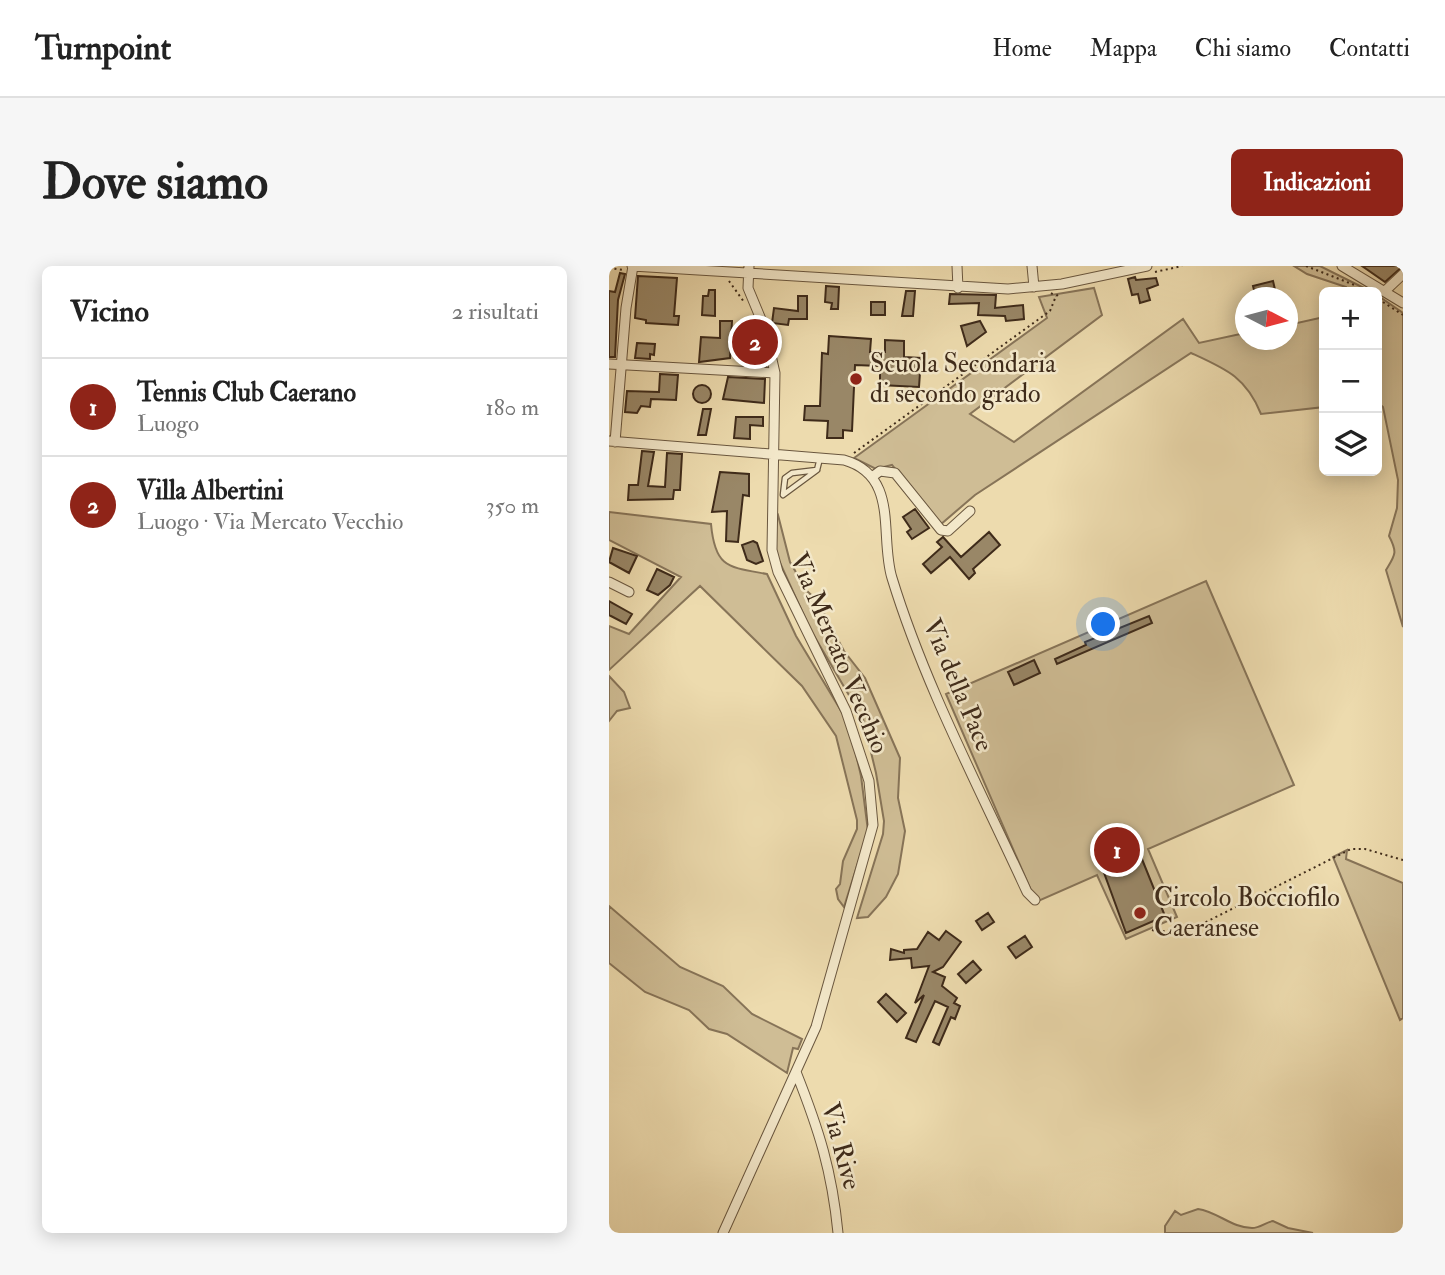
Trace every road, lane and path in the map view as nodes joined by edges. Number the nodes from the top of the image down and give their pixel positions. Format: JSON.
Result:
{"nodes":[{"id":1,"x":817,"y":266,"type":"edge"},
{"id":2,"x":957,"y":266,"type":"edge"},
{"id":3,"x":1033,"y":266,"type":"edge"},
{"id":4,"x":1182,"y":266,"type":"edge"},
{"id":5,"x":1306,"y":266,"type":"edge"},
{"id":6,"x":1342,"y":266,"type":"edge"},
{"id":7,"x":609,"y":268,"type":"edge"},
{"id":8,"x":633,"y":268,"type":"edge"},
{"id":9,"x":749,"y":270,"type":"edge"},
{"id":10,"x":1145,"y":270,"type":"edge"},
{"id":11,"x":1403,"y":274,"type":"edge"},
{"id":12,"x":725,"y":278,"type":"dead end"},
{"id":13,"x":817,"y":279,"type":"junction"},
{"id":14,"x":1034,"y":287,"type":"junction"},
{"id":15,"x":1358,"y":287,"type":"edge"},
{"id":16,"x":958,"y":288,"type":"junction"},
{"id":17,"x":1066,"y":290,"type":"dead end"},
{"id":18,"x":1385,"y":291,"type":"junction"},
{"id":19,"x":1046,"y":292,"type":"dead end"},
{"id":20,"x":1056,"y":296,"type":"junction"},
{"id":21,"x":1382,"y":301,"type":"edge"},
{"id":22,"x":1403,"y":303,"type":"edge"},
{"id":23,"x":747,"y":306,"type":"dead end"},
{"id":24,"x":1403,"y":315,"type":"edge"},
{"id":25,"x":609,"y":364,"type":"edge"},
{"id":26,"x":621,"y":365,"type":"junction"},
{"id":27,"x":775,"y":373,"type":"junction"},
{"id":28,"x":612,"y":442,"type":"edge"},
{"id":29,"x":772,"y":453,"type":"junction"},
{"id":30,"x":820,"y":457,"type":"junction"},
{"id":31,"x":845,"y":460,"type":"junction"},
{"id":32,"x":817,"y":470,"type":"junction"},
{"id":33,"x":872,"y":477,"type":"junction"},
{"id":34,"x":970,"y":511,"type":"dead end"},
{"id":35,"x":609,"y":582,"type":"edge"},
{"id":36,"x":629,"y":592,"type":"dead end"},
{"id":37,"x":1403,"y":860,"type":"edge"},
{"id":38,"x":1035,"y":900,"type":"dead end"},
{"id":39,"x":1152,"y":930,"type":"dead end"},
{"id":40,"x":796,"y":1072,"type":"junction"},
{"id":41,"x":723,"y":1233,"type":"edge"},
{"id":42,"x":838,"y":1233,"type":"edge"}],
"edges":[{"from":1,"to":13,"type":"street"},
{"from":2,"to":16,"type":"street"},
{"from":3,"to":14,"type":"street"},
{"from":4,"to":10,"type":"path"},
{"from":5,"to":15,"type":"path"},
{"from":6,"to":18,"type":"street"},
{"from":7,"to":8,"type":"path"},
{"from":8,"to":9,"type":"street"},
{"from":8,"to":26,"type":"street"},
{"from":9,"to":13,"type":"street"},
{"from":9,"to":27,"type":"street","name":"Via Mercato Vecchio"},
{"from":10,"to":14,"type":"street"},
{"from":11,"to":18,"type":"street"},
{"from":12,"to":23,"type":"path"},
{"from":13,"to":16,"type":"street"},
{"from":14,"to":16,"type":"street"},
{"from":17,"to":20,"type":"path"},
{"from":18,"to":22,"type":"street"},
{"from":19,"to":20,"type":"path"},
{"from":20,"to":31,"type":"path"},
{"from":21,"to":24,"type":"path"},
{"from":25,"to":26,"type":"street"},
{"from":26,"to":27,"type":"street"},
{"from":26,"to":28,"type":"street"},
{"from":27,"to":29,"type":"street","name":"Via Mercato Vecchio"},
{"from":28,"to":29,"type":"street"},
{"from":29,"to":30,"type":"street"},
{"from":29,"to":40,"type":"street","name":"Via Mercato Vecchio"},
{"from":30,"to":31,"type":"street"},
{"from":30,"to":32,"type":"lane"},
{"from":31,"to":33,"type":"street"},
{"from":32,"to":32,"type":"lane"},
{"from":33,"to":34,"type":"street"},
{"from":33,"to":38,"type":"street","name":"Via della Pace"},
{"from":35,"to":36,"type":"street"},
{"from":37,"to":39,"type":"path"},
{"from":40,"to":41,"type":"street","name":"Via Mercato Vecchio"},
{"from":40,"to":42,"type":"street","name":"Via Rive"}]}
